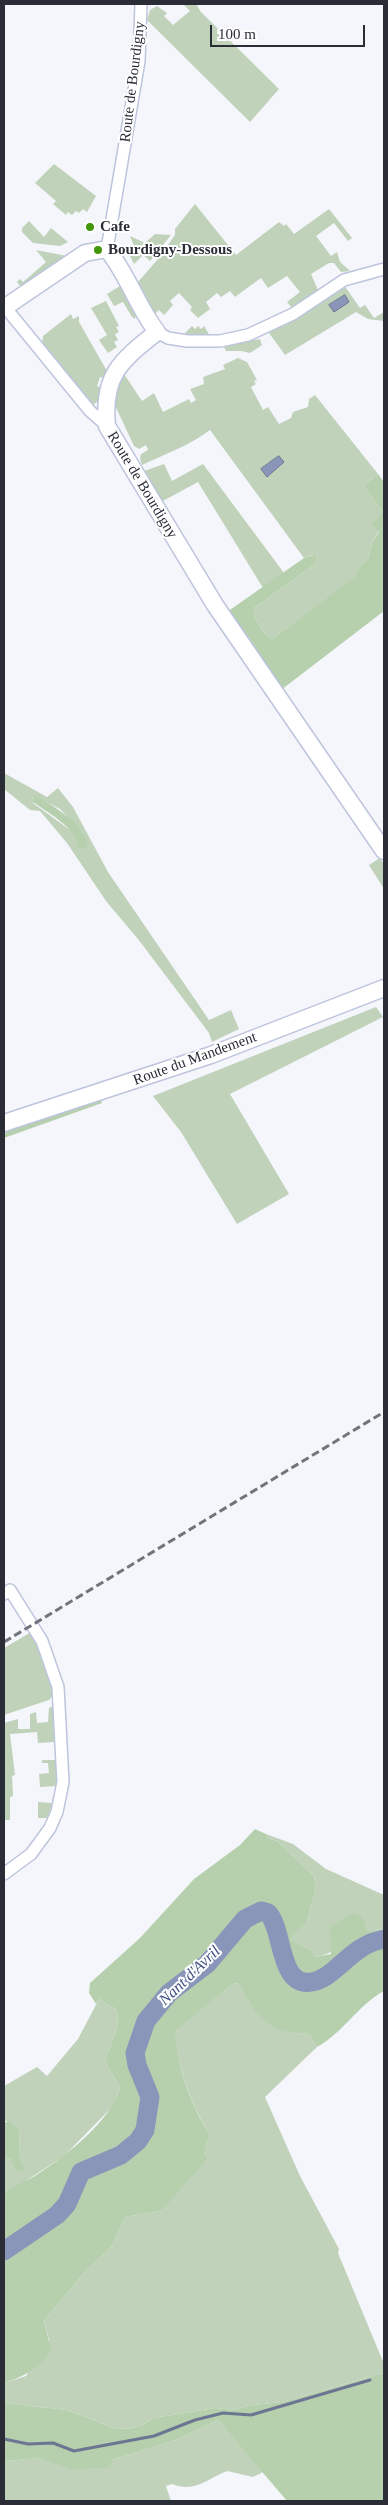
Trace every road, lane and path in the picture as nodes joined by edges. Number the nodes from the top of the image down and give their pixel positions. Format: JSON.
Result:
{"nodes":[{"id":1,"x":141,"y":4,"type":"edge"},
{"id":2,"x":107,"y":249,"type":"junction"},
{"id":3,"x":384,"y":268,"type":"edge"},
{"id":4,"x":5,"y":307,"type":"edge"},
{"id":5,"x":157,"y":332,"type":"junction"},
{"id":6,"x":107,"y":426,"type":"junction"},
{"id":7,"x":384,"y":851,"type":"edge"},
{"id":8,"x":384,"y":988,"type":"edge"},
{"id":9,"x":4,"y":1123,"type":"edge"},
{"id":10,"x":4,"y":1594,"type":"edge"},
{"id":11,"x":4,"y":1874,"type":"edge"}],
"edges":[{"from":1,"to":2,"type":"street","name":"Route de Bourdigny"},
{"from":2,"to":4,"type":"street"},
{"from":2,"to":5,"type":"street"},
{"from":3,"to":5,"type":"street"},
{"from":4,"to":6,"type":"street"},
{"from":5,"to":6,"type":"street","name":"Route de Bourdigny"},
{"from":6,"to":7,"type":"street","name":"Route de Bourdigny"},
{"from":8,"to":9,"type":"street","name":"Route du Mandement"},
{"from":10,"to":11,"type":"street"}]}
